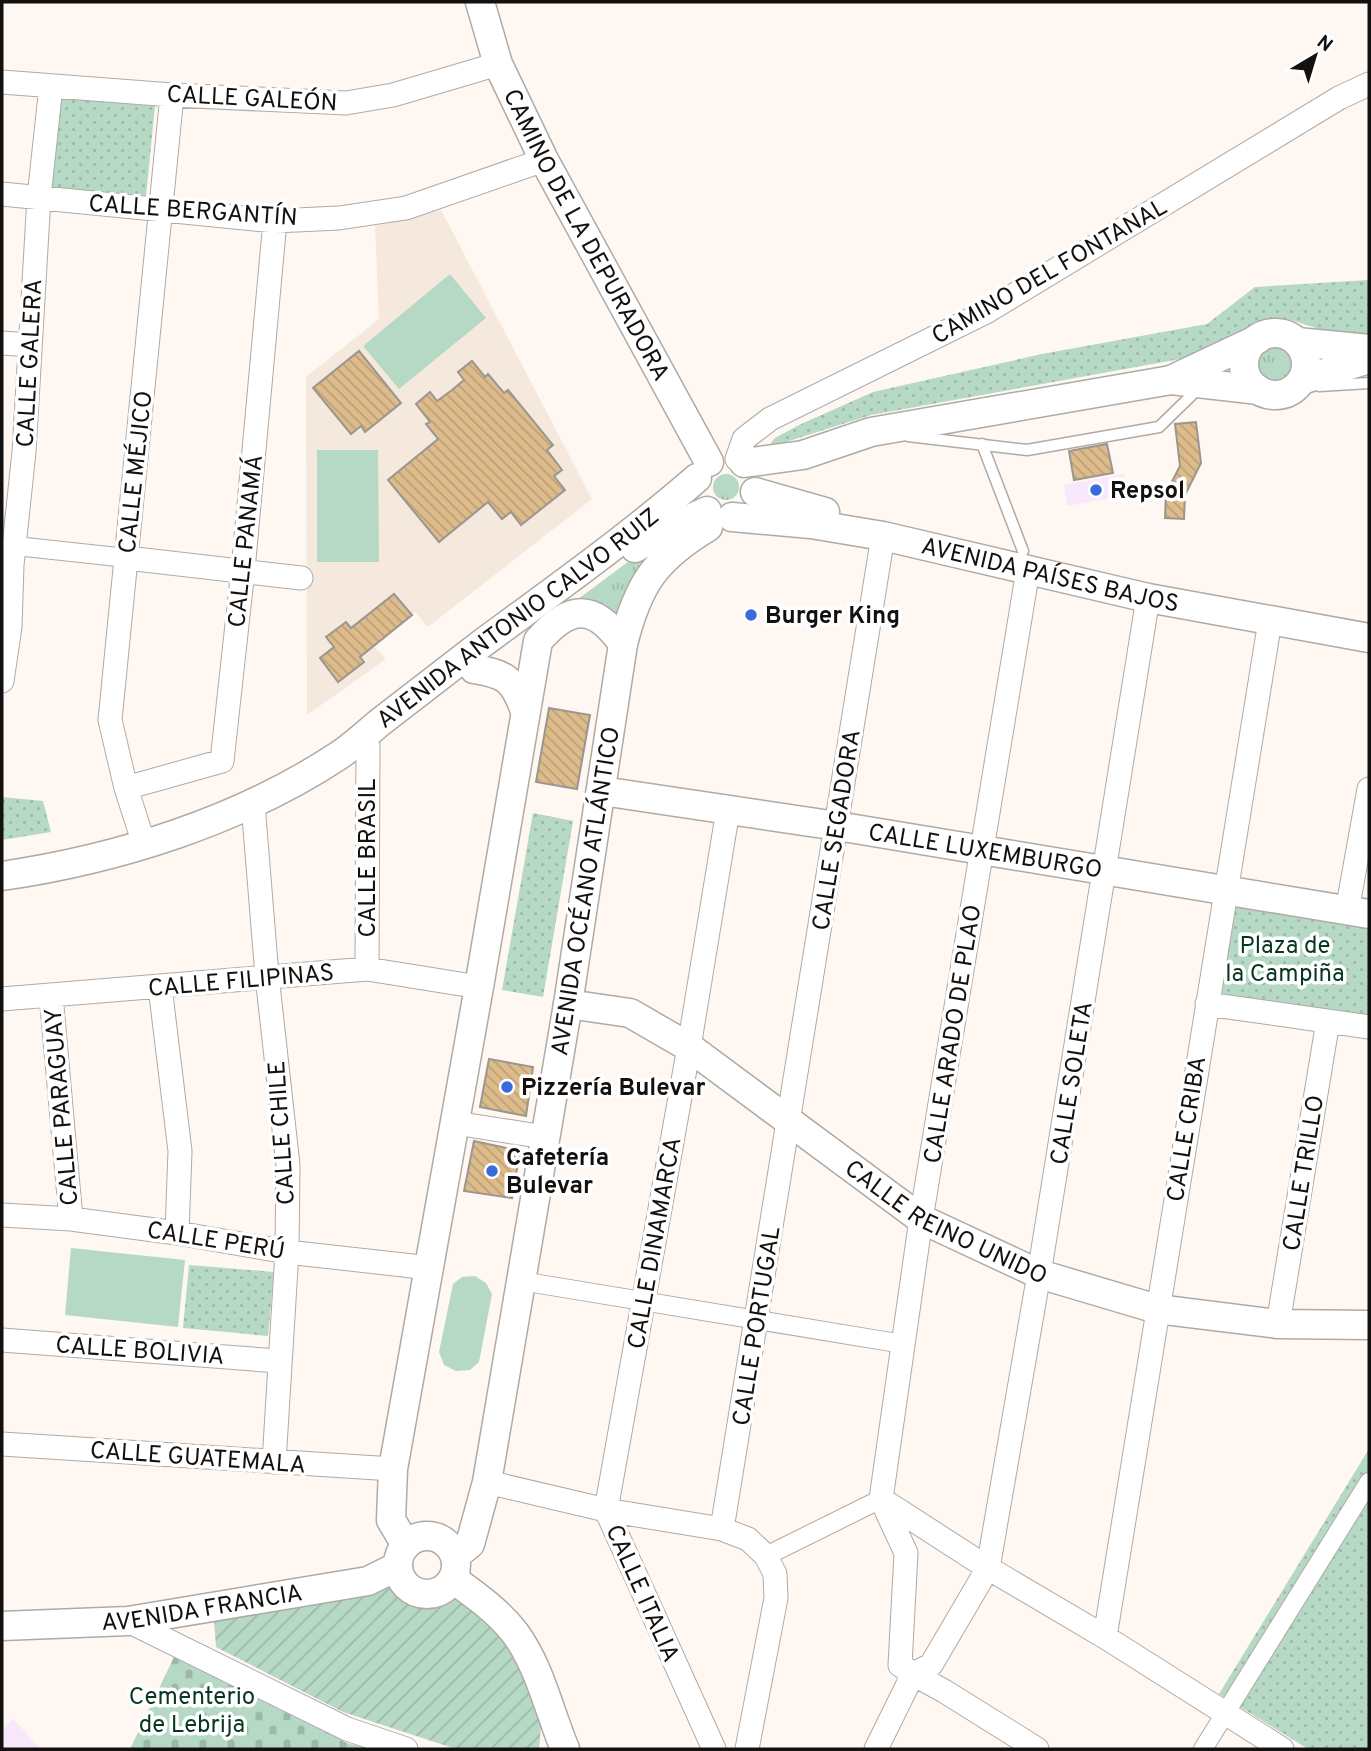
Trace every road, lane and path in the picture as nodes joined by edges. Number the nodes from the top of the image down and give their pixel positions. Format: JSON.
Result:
{"nodes":[{"id":1,"x":480,"y":2,"type":"edge"},
{"id":2,"x":498,"y":64,"type":"junction"},
{"id":3,"x":2,"y":82,"type":"edge"},
{"id":4,"x":1369,"y":84,"type":"edge"},
{"id":5,"x":51,"y":86,"type":"junction"},
{"id":6,"x":172,"y":95,"type":"junction"},
{"id":7,"x":544,"y":160,"type":"junction"},
{"id":8,"x":2,"y":194,"type":"edge"},
{"id":9,"x":39,"y":197,"type":"junction"},
{"id":10,"x":160,"y":211,"type":"junction"},
{"id":11,"x":275,"y":221,"type":"junction"},
{"id":12,"x":1258,"y":339,"type":"junction"},
{"id":13,"x":1297,"y":342,"type":"junction"},
{"id":14,"x":2,"y":343,"type":"edge"},
{"id":15,"x":30,"y":345,"type":"junction"},
{"id":16,"x":1369,"y":349,"type":"edge"},
{"id":17,"x":1369,"y":359,"type":"edge"},
{"id":18,"x":1171,"y":380,"type":"junction"},
{"id":19,"x":1369,"y":383,"type":"edge"},
{"id":20,"x":1203,"y":384,"type":"junction"},
{"id":21,"x":1299,"y":384,"type":"junction"},
{"id":22,"x":1259,"y":390,"type":"junction"},
{"id":23,"x":871,"y":432,"type":"junction"},
{"id":24,"x":982,"y":444,"type":"junction"},
{"id":25,"x":13,"y":451,"type":"edge"},
{"id":26,"x":733,"y":473,"type":"junction"},
{"id":27,"x":721,"y":515,"type":"junction"},
{"id":28,"x":883,"y":536,"type":"junction"},
{"id":29,"x":10,"y":558,"type":"edge"},
{"id":30,"x":127,"y":558,"type":"junction"},
{"id":31,"x":1025,"y":560,"type":"junction"},
{"id":32,"x":243,"y":570,"type":"junction"},
{"id":33,"x":301,"y":578,"type":"dead end"},
{"id":34,"x":1148,"y":598,"type":"junction"},
{"id":35,"x":546,"y":615,"type":"junction"},
{"id":36,"x":1269,"y":621,"type":"junction"},
{"id":37,"x":1369,"y":623,"type":"edge"},
{"id":38,"x":1369,"y":638,"type":"edge"},
{"id":39,"x":623,"y":644,"type":"junction"},
{"id":40,"x":474,"y":669,"type":"junction"},
{"id":41,"x":2,"y":679,"type":"edge"},
{"id":42,"x":525,"y":711,"type":"junction"},
{"id":43,"x":368,"y":746,"type":"junction"},
{"id":44,"x":338,"y":756,"type":"junction"},
{"id":45,"x":126,"y":788,"type":"junction"},
{"id":46,"x":1369,"y":789,"type":"edge"},
{"id":47,"x":602,"y":791,"type":"junction"},
{"id":48,"x":253,"y":804,"type":"junction"},
{"id":49,"x":728,"y":810,"type":"junction"},
{"id":50,"x":837,"y":826,"type":"junction"},
{"id":51,"x":144,"y":844,"type":"junction"},
{"id":52,"x":983,"y":850,"type":"junction"},
{"id":53,"x":1105,"y":870,"type":"junction"},
{"id":54,"x":2,"y":876,"type":"edge"},
{"id":55,"x":1225,"y":892,"type":"junction"},
{"id":56,"x":1358,"y":912,"type":"edge"},
{"id":57,"x":367,"y":970,"type":"junction"},
{"id":58,"x":267,"y":976,"type":"junction"},
{"id":59,"x":160,"y":987,"type":"junction"},
{"id":60,"x":479,"y":987,"type":"junction"},
{"id":61,"x":51,"y":995,"type":"junction"},
{"id":62,"x":2,"y":999,"type":"edge"},
{"id":63,"x":1207,"y":1003,"type":"junction"},
{"id":64,"x":568,"y":1004,"type":"junction"},
{"id":65,"x":1328,"y":1021,"type":"junction"},
{"id":66,"x":1369,"y":1027,"type":"edge"},
{"id":67,"x":689,"y":1047,"type":"junction"},
{"id":68,"x":455,"y":1123,"type":"junction"},
{"id":69,"x":789,"y":1123,"type":"junction"},
{"id":70,"x":545,"y":1137,"type":"junction"},
{"id":71,"x":2,"y":1215,"type":"edge"},
{"id":72,"x":71,"y":1219,"type":"junction"},
{"id":73,"x":922,"y":1219,"type":"junction"},
{"id":74,"x":177,"y":1233,"type":"junction"},
{"id":75,"x":287,"y":1252,"type":"junction"},
{"id":76,"x":430,"y":1268,"type":"junction"},
{"id":77,"x":1039,"y":1274,"type":"junction"},
{"id":78,"x":521,"y":1281,"type":"junction"},
{"id":79,"x":643,"y":1301,"type":"junction"},
{"id":80,"x":1157,"y":1309,"type":"junction"},
{"id":81,"x":757,"y":1320,"type":"junction"},
{"id":82,"x":1278,"y":1324,"type":"junction"},
{"id":83,"x":1369,"y":1325,"type":"edge"},
{"id":84,"x":2,"y":1340,"type":"edge"},
{"id":85,"x":903,"y":1344,"type":"junction"},
{"id":86,"x":278,"y":1361,"type":"junction"},
{"id":87,"x":2,"y":1444,"type":"edge"},
{"id":88,"x":274,"y":1462,"type":"junction"},
{"id":89,"x":394,"y":1469,"type":"junction"},
{"id":90,"x":488,"y":1482,"type":"junction"},
{"id":91,"x":1369,"y":1482,"type":"edge"},
{"id":92,"x":881,"y":1499,"type":"junction"},
{"id":93,"x":606,"y":1510,"type":"junction"},
{"id":94,"x":722,"y":1529,"type":"junction"},
{"id":95,"x":402,"y":1556,"type":"junction"},
{"id":96,"x":766,"y":1556,"type":"junction"},
{"id":97,"x":454,"y":1567,"type":"junction"},
{"id":98,"x":988,"y":1568,"type":"junction"},
{"id":99,"x":128,"y":1621,"type":"junction"},
{"id":100,"x":2,"y":1626,"type":"edge"},
{"id":101,"x":1105,"y":1637,"type":"junction"},
{"id":102,"x":913,"y":1674,"type":"junction"},
{"id":103,"x":1225,"y":1715,"type":"junction"},
{"id":104,"x":561,"y":1744,"type":"edge"},
{"id":105,"x":406,"y":1749,"type":"edge"},
{"id":106,"x":714,"y":1749,"type":"edge"},
{"id":107,"x":747,"y":1749,"type":"edge"},
{"id":108,"x":876,"y":1749,"type":"edge"},
{"id":109,"x":1037,"y":1749,"type":"edge"},
{"id":110,"x":1203,"y":1749,"type":"edge"},
{"id":111,"x":1282,"y":1749,"type":"edge"}],
"edges":[{"from":1,"to":2,"type":"street","name":"CAMINO DE LA DEPURADORA"},
{"from":2,"to":6,"type":"street","name":"CALLE GALEÓN"},
{"from":2,"to":7,"type":"street","name":"CAMINO DE LA DEPURADORA"},
{"from":3,"to":5,"type":"street","name":"CALLE GALEÓN"},
{"from":4,"to":26,"type":"street","name":"CAMINO DEL FONTANAL"},
{"from":5,"to":6,"type":"street","name":"CALLE GALEÓN"},
{"from":5,"to":9,"type":"street","name":"CALLE GALERA"},
{"from":6,"to":10,"type":"street","name":"CALLE MÉJICO"},
{"from":7,"to":11,"type":"street","name":"CALLE BERGANTÍN"},
{"from":7,"to":26,"type":"street","name":"CAMINO DE LA DEPURADORA"},
{"from":8,"to":9,"type":"street","name":"CALLE BERGANTÍN"},
{"from":9,"to":10,"type":"street","name":"CALLE BERGANTÍN"},
{"from":9,"to":15,"type":"street","name":"CALLE GALERA"},
{"from":10,"to":11,"type":"street","name":"CALLE BERGANTÍN"},
{"from":10,"to":30,"type":"street","name":"CALLE MÉJICO"},
{"from":11,"to":32,"type":"street","name":"CALLE PANAMÁ"},
{"from":12,"to":13,"type":"street"},
{"from":12,"to":18,"type":"street"},
{"from":12,"to":22,"type":"street"},
{"from":13,"to":16,"type":"street"},
{"from":13,"to":21,"type":"street"},
{"from":14,"to":15,"type":"street"},
{"from":15,"to":25,"type":"street","name":"CALLE GALERA"},
{"from":17,"to":21,"type":"street"},
{"from":18,"to":20,"type":"street"},
{"from":18,"to":23,"type":"street"},
{"from":19,"to":21,"type":"lane"},
{"from":20,"to":22,"type":"street"},
{"from":20,"to":24,"type":"lane"},
{"from":21,"to":22,"type":"street"},
{"from":23,"to":24,"type":"lane"},
{"from":23,"to":26,"type":"street"},
{"from":24,"to":31,"type":"lane"},
{"from":25,"to":29,"type":"street","name":"CALLE GALERA"},
{"from":26,"to":27,"type":"street"},
{"from":26,"to":27,"type":"street","name":"CAMINO DE LA DEPURADORA"},
{"from":26,"to":31,"type":"street","name":"AVENIDA PAÍSES BAJOS"},
{"from":26,"to":35,"type":"street","name":"AVENIDA ANTONIO CALVO RUIZ"},
{"from":27,"to":28,"type":"street","name":"AVENIDA PAÍSES BAJOS"},
{"from":27,"to":35,"type":"street","name":"AVENIDA ANTONIO CALVO RUIZ"},
{"from":27,"to":39,"type":"street","name":"AVENIDA OCÉANO ATLÁNTICO"},
{"from":28,"to":31,"type":"street","name":"AVENIDA PAÍSES BAJOS"},
{"from":28,"to":50,"type":"street","name":"CALLE SEGADORA"},
{"from":29,"to":30,"type":"street"},
{"from":29,"to":41,"type":"street","name":"CALLE GALERA"},
{"from":30,"to":32,"type":"street"},
{"from":30,"to":45,"type":"street","name":"CALLE MÉJICO"},
{"from":31,"to":34,"type":"street","name":"AVENIDA PAÍSES BAJOS"},
{"from":31,"to":37,"type":"street","name":"AVENIDA PAÍSES BAJOS"},
{"from":31,"to":52,"type":"street","name":"CALLE ARADO DE PLAO"},
{"from":32,"to":33,"type":"street"},
{"from":32,"to":45,"type":"street","name":"CALLE PANAMÁ"},
{"from":34,"to":36,"type":"street","name":"AVENIDA PAÍSES BAJOS"},
{"from":34,"to":53,"type":"street","name":"CALLE SOLETA"},
{"from":35,"to":39,"type":"street"},
{"from":35,"to":40,"type":"street","name":"AVENIDA ANTONIO CALVO RUIZ"},
{"from":35,"to":42,"type":"street"},
{"from":35,"to":44,"type":"street","name":"AVENIDA ANTONIO CALVO RUIZ"},
{"from":36,"to":38,"type":"street","name":"AVENIDA PAÍSES BAJOS"},
{"from":36,"to":55,"type":"street","name":"CALLE CRIBA"},
{"from":39,"to":47,"type":"street","name":"AVENIDA OCÉANO ATLÁNTICO"},
{"from":40,"to":42,"type":"street"},
{"from":40,"to":43,"type":"street","name":"AVENIDA ANTONIO CALVO RUIZ"},
{"from":42,"to":60,"type":"street"},
{"from":43,"to":44,"type":"street","name":"AVENIDA ANTONIO CALVO RUIZ"},
{"from":43,"to":57,"type":"street","name":"CALLE BRASIL"},
{"from":44,"to":48,"type":"street","name":"AVENIDA ANTONIO CALVO RUIZ"},
{"from":45,"to":51,"type":"street","name":"CALLE MÉJICO"},
{"from":46,"to":56,"type":"street"},
{"from":47,"to":49,"type":"street","name":"CALLE LUXEMBURGO"},
{"from":47,"to":64,"type":"street","name":"AVENIDA OCÉANO ATLÁNTICO"},
{"from":48,"to":51,"type":"street","name":"AVENIDA ANTONIO CALVO RUIZ"},
{"from":48,"to":58,"type":"street","name":"CALLE CHILE"},
{"from":49,"to":50,"type":"street","name":"CALLE LUXEMBURGO"},
{"from":49,"to":67,"type":"street","name":"CALLE DINAMARCA"},
{"from":50,"to":52,"type":"street","name":"CALLE LUXEMBURGO"},
{"from":50,"to":69,"type":"street","name":"CALLE SEGADORA"},
{"from":51,"to":54,"type":"street","name":"AVENIDA ANTONIO CALVO RUIZ"},
{"from":52,"to":53,"type":"street","name":"CALLE LUXEMBURGO"},
{"from":52,"to":73,"type":"street","name":"CALLE ARADO DE PLAO"},
{"from":53,"to":55,"type":"street","name":"CALLE LUXEMBURGO"},
{"from":53,"to":77,"type":"street","name":"CALLE SOLETA"},
{"from":55,"to":56,"type":"street","name":"CALLE LUXEMBURGO"},
{"from":55,"to":63,"type":"street","name":"CALLE CRIBA"},
{"from":57,"to":58,"type":"street","name":"CALLE FILIPINAS"},
{"from":57,"to":60,"type":"street","name":"CALLE FILIPINAS"},
{"from":58,"to":59,"type":"street","name":"CALLE FILIPINAS"},
{"from":58,"to":75,"type":"street","name":"CALLE CHILE"},
{"from":59,"to":61,"type":"street","name":"CALLE FILIPINAS"},
{"from":59,"to":74,"type":"street"},
{"from":60,"to":68,"type":"street"},
{"from":61,"to":62,"type":"street","name":"CALLE FILIPINAS"},
{"from":61,"to":72,"type":"street","name":"CALLE PARAGUAY"},
{"from":63,"to":65,"type":"street"},
{"from":63,"to":80,"type":"street","name":"CALLE CRIBA"},
{"from":64,"to":67,"type":"street","name":"CALLE REINO UNIDO"},
{"from":64,"to":70,"type":"street","name":"AVENIDA OCÉANO ATLÁNTICO"},
{"from":65,"to":66,"type":"street"},
{"from":65,"to":82,"type":"street","name":"CALLE TRILLO"},
{"from":67,"to":69,"type":"street","name":"CALLE REINO UNIDO"},
{"from":67,"to":79,"type":"street","name":"CALLE DINAMARCA"},
{"from":68,"to":70,"type":"street"},
{"from":68,"to":76,"type":"street"},
{"from":69,"to":73,"type":"street","name":"CALLE REINO UNIDO"},
{"from":69,"to":81,"type":"street","name":"CALLE PORTUGAL"},
{"from":70,"to":78,"type":"street","name":"AVENIDA OCÉANO ATLÁNTICO"},
{"from":71,"to":72,"type":"street","name":"CALLE PERÚ"},
{"from":72,"to":74,"type":"street","name":"CALLE PERÚ"},
{"from":73,"to":77,"type":"street","name":"CALLE REINO UNIDO"},
{"from":73,"to":85,"type":"street","name":"CALLE ARADO DE PLAO"},
{"from":74,"to":75,"type":"street","name":"CALLE PERÚ"},
{"from":75,"to":76,"type":"street","name":"CALLE PERÚ"},
{"from":75,"to":86,"type":"street","name":"CALLE CHILE"},
{"from":76,"to":89,"type":"street"},
{"from":77,"to":80,"type":"street","name":"CALLE REINO UNIDO"},
{"from":77,"to":98,"type":"street","name":"CALLE SOLETA"},
{"from":78,"to":79,"type":"street"},
{"from":78,"to":90,"type":"street","name":"AVENIDA OCÉANO ATLÁNTICO"},
{"from":79,"to":81,"type":"street"},
{"from":79,"to":93,"type":"street","name":"CALLE DINAMARCA"},
{"from":80,"to":82,"type":"street","name":"CALLE REINO UNIDO"},
{"from":80,"to":101,"type":"street","name":"CALLE CRIBA"},
{"from":81,"to":85,"type":"street"},
{"from":81,"to":94,"type":"street","name":"CALLE PORTUGAL"},
{"from":82,"to":83,"type":"street","name":"CALLE REINO UNIDO"},
{"from":84,"to":86,"type":"street","name":"CALLE BOLIVIA"},
{"from":85,"to":92,"type":"street","name":"CALLE ARADO DE PLAO"},
{"from":86,"to":88,"type":"street","name":"CALLE CHILE"},
{"from":87,"to":88,"type":"street","name":"CALLE GUATEMALA"},
{"from":88,"to":89,"type":"street","name":"CALLE GUATEMALA"},
{"from":89,"to":95,"type":"street"},
{"from":90,"to":93,"type":"street","name":"CALLE ITALIA"},
{"from":90,"to":97,"type":"street","name":"AVENIDA OCÉANO ATLÁNTICO"},
{"from":91,"to":103,"type":"street"},
{"from":92,"to":96,"type":"street"},
{"from":92,"to":98,"type":"street"},
{"from":92,"to":102,"type":"street"},
{"from":93,"to":94,"type":"street"},
{"from":93,"to":106,"type":"street","name":"CALLE ITALIA"},
{"from":94,"to":96,"type":"street"},
{"from":95,"to":97,"type":"street"},
{"from":95,"to":97,"type":"street"},
{"from":95,"to":99,"type":"street","name":"AVENIDA FRANCIA"},
{"from":96,"to":107,"type":"street"},
{"from":97,"to":104,"type":"street"},
{"from":98,"to":101,"type":"street"},
{"from":98,"to":102,"type":"street"},
{"from":99,"to":100,"type":"street","name":"AVENIDA FRANCIA"},
{"from":99,"to":105,"type":"street"},
{"from":101,"to":103,"type":"street"},
{"from":102,"to":108,"type":"street"},
{"from":102,"to":109,"type":"street"},
{"from":103,"to":110,"type":"street"},
{"from":103,"to":111,"type":"street"}]}
